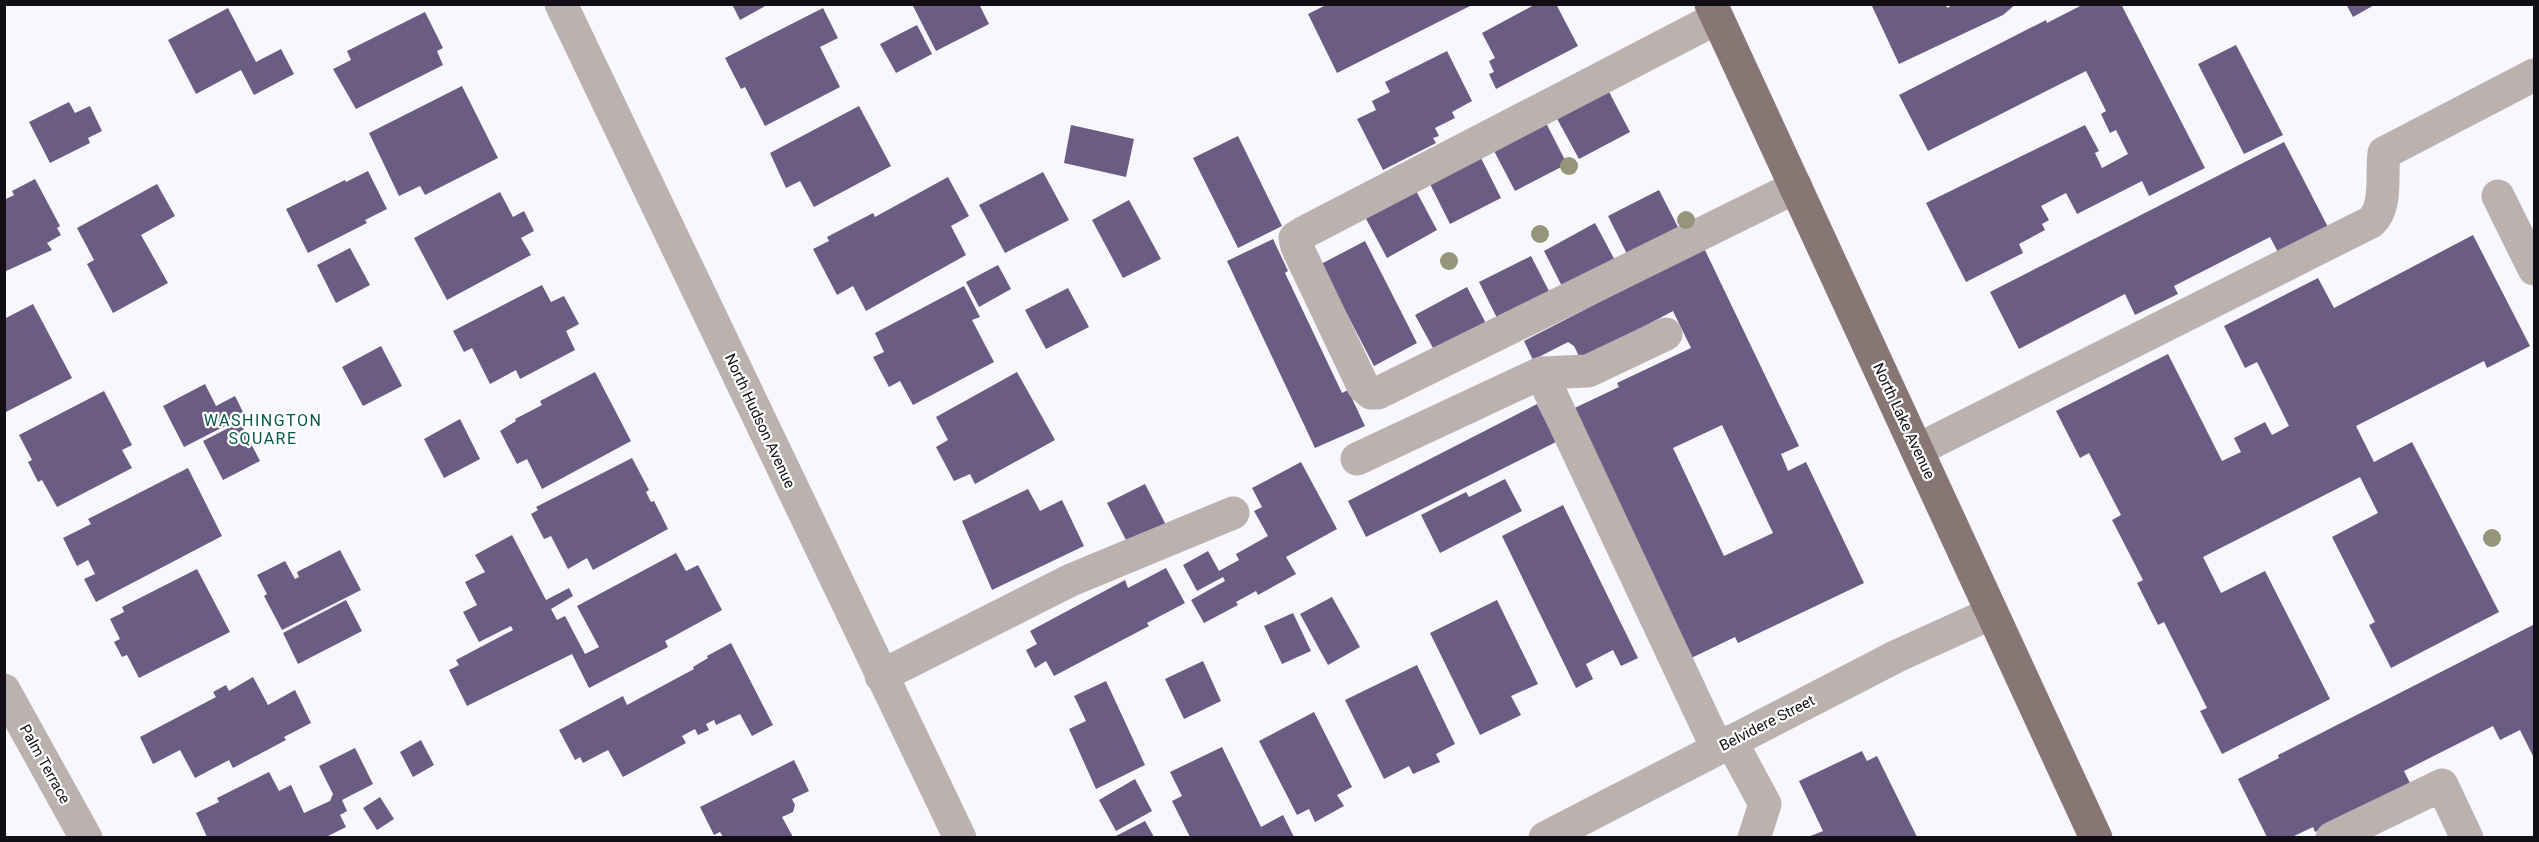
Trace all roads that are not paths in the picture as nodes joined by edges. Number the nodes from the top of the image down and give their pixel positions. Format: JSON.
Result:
{"nodes":[{"id":1,"x":561,"y":4,"type":"edge"},
{"id":2,"x":1714,"y":11,"type":"edge"},
{"id":3,"x":2535,"y":75,"type":"edge"},
{"id":4,"x":1796,"y":187,"type":"junction"},
{"id":5,"x":2498,"y":196,"type":"dead end"},
{"id":6,"x":2535,"y":269,"type":"edge"},
{"id":7,"x":1666,"y":334,"type":"dead end"},
{"id":8,"x":1541,"y":374,"type":"junction"},
{"id":9,"x":1917,"y":450,"type":"junction"},
{"id":10,"x":1357,"y":459,"type":"dead end"},
{"id":11,"x":1233,"y":513,"type":"dead end"},
{"id":12,"x":1992,"y":613,"type":"junction"},
{"id":13,"x":881,"y":676,"type":"junction"},
{"id":14,"x":4,"y":690,"type":"edge"},
{"id":15,"x":1724,"y":745,"type":"junction"},
{"id":16,"x":1559,"y":834,"type":"edge"},
{"id":17,"x":86,"y":837,"type":"edge"},
{"id":18,"x":960,"y":837,"type":"edge"},
{"id":19,"x":1754,"y":837,"type":"edge"},
{"id":20,"x":2096,"y":837,"type":"edge"},
{"id":21,"x":2332,"y":837,"type":"edge"},
{"id":22,"x":2467,"y":837,"type":"edge"}],
"edges":[{"from":1,"to":13,"type":"street","name":"North Hudson Avenue"},
{"from":2,"to":4,"type":"main road","name":"North Lake Avenue"},
{"from":2,"to":4,"type":"street"},
{"from":3,"to":9,"type":"street"},
{"from":4,"to":9,"type":"main road","name":"North Lake Avenue"},
{"from":5,"to":6,"type":"street"},
{"from":7,"to":8,"type":"street"},
{"from":8,"to":10,"type":"street"},
{"from":8,"to":15,"type":"street"},
{"from":9,"to":12,"type":"main road","name":"North Lake Avenue"},
{"from":11,"to":13,"type":"street"},
{"from":12,"to":15,"type":"street","name":"Belvidere Street"},
{"from":12,"to":20,"type":"main road","name":"North Lake Avenue"},
{"from":13,"to":18,"type":"street","name":"North Hudson Avenue"},
{"from":14,"to":17,"type":"street","name":"Palm Terrace"},
{"from":15,"to":16,"type":"street","name":"Belvidere Street"},
{"from":15,"to":19,"type":"street"},
{"from":21,"to":22,"type":"street"}]}
